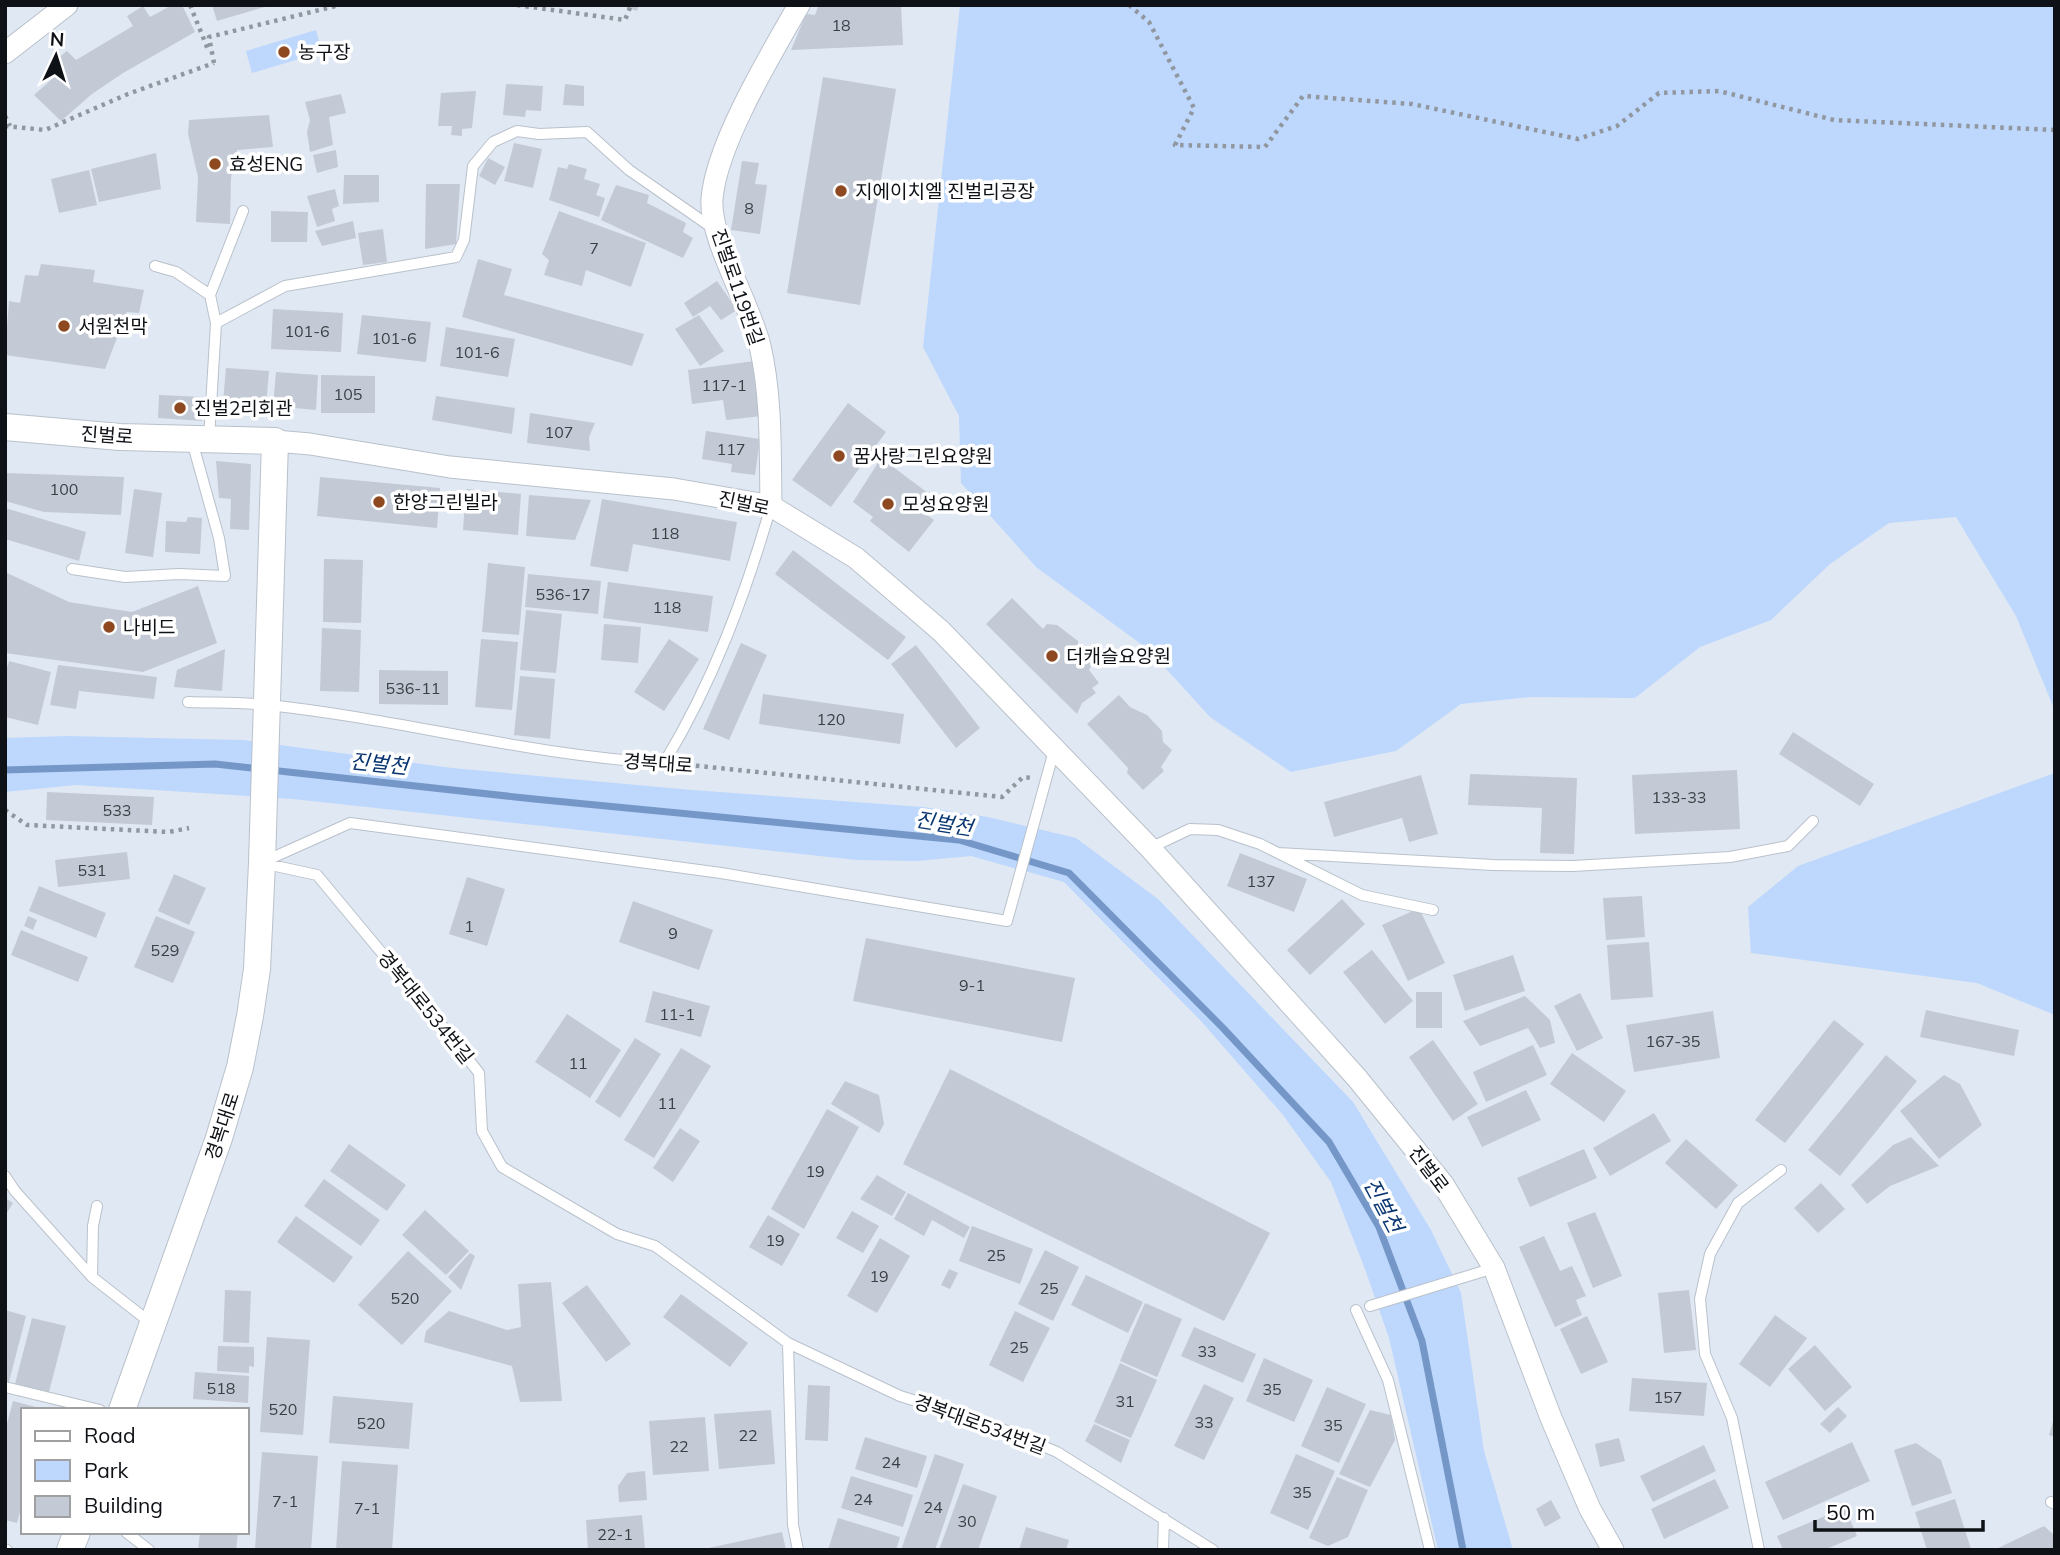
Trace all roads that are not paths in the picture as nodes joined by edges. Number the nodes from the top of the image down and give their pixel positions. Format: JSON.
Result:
{"nodes":[{"id":1,"x":67,"y":5,"type":"edge"},
{"id":2,"x":799,"y":5,"type":"edge"},
{"id":3,"x":5,"y":52,"type":"edge"},
{"id":4,"x":243,"y":211,"type":"dead end"},
{"id":5,"x":718,"y":231,"type":"junction"},
{"id":6,"x":155,"y":266,"type":"dead end"},
{"id":7,"x":210,"y":295,"type":"junction"},
{"id":8,"x":216,"y":323,"type":"junction"},
{"id":9,"x":5,"y":427,"type":"edge"},
{"id":10,"x":200,"y":438,"type":"junction"},
{"id":11,"x":275,"y":441,"type":"junction"},
{"id":12,"x":771,"y":506,"type":"junction"},
{"id":13,"x":72,"y":569,"type":"dead end"},
{"id":14,"x":188,"y":702,"type":"dead end"},
{"id":15,"x":266,"y":710,"type":"junction"},
{"id":16,"x":1055,"y":747,"type":"junction"},
{"id":17,"x":1813,"y":821,"type":"dead end"},
{"id":18,"x":1150,"y":848,"type":"junction"},
{"id":19,"x":1279,"y":853,"type":"junction"},
{"id":20,"x":262,"y":863,"type":"junction"},
{"id":21,"x":1433,"y":910,"type":"dead end"},
{"id":22,"x":1781,"y":1170,"type":"dead end"},
{"id":23,"x":5,"y":1176,"type":"edge"},
{"id":24,"x":97,"y":1206,"type":"dead end"},
{"id":25,"x":1494,"y":1268,"type":"junction"},
{"id":26,"x":92,"y":1277,"type":"junction"},
{"id":27,"x":1370,"y":1306,"type":"dead end"},
{"id":28,"x":1356,"y":1310,"type":"dead end"},
{"id":29,"x":153,"y":1325,"type":"junction"},
{"id":30,"x":788,"y":1343,"type":"junction"},
{"id":31,"x":5,"y":1387,"type":"edge"},
{"id":32,"x":92,"y":1408,"type":"edge"},
{"id":33,"x":123,"y":1408,"type":"edge"},
{"id":34,"x":1164,"y":1518,"type":"junction"},
{"id":35,"x":129,"y":1534,"type":"edge"},
{"id":36,"x":149,"y":1550,"type":"edge"},
{"id":37,"x":798,"y":1550,"type":"edge"},
{"id":38,"x":1163,"y":1550,"type":"edge"},
{"id":39,"x":1213,"y":1550,"type":"edge"},
{"id":40,"x":1430,"y":1550,"type":"edge"},
{"id":41,"x":1613,"y":1550,"type":"edge"},
{"id":42,"x":1759,"y":1550,"type":"edge"}],
"edges":[{"from":1,"to":3,"type":"street"},
{"from":2,"to":5,"type":"street","name":"진벌로119번길"},
{"from":4,"to":7,"type":"lane"},
{"from":5,"to":8,"type":"lane"},
{"from":5,"to":12,"type":"street","name":"진벌로119번길"},
{"from":6,"to":7,"type":"lane"},
{"from":7,"to":8,"type":"lane"},
{"from":8,"to":10,"type":"lane"},
{"from":9,"to":10,"type":"street","name":"진벌로"},
{"from":10,"to":11,"type":"street","name":"진벌로"},
{"from":10,"to":13,"type":"lane"},
{"from":11,"to":12,"type":"street","name":"진벌로"},
{"from":11,"to":15,"type":"street","name":"경복대로"},
{"from":12,"to":15,"type":"lane","name":"경복대로"},
{"from":12,"to":16,"type":"street","name":"진벌로"},
{"from":14,"to":15,"type":"lane"},
{"from":15,"to":20,"type":"street","name":"경복대로"},
{"from":16,"to":18,"type":"street","name":"진벌로"},
{"from":16,"to":20,"type":"lane"},
{"from":17,"to":19,"type":"lane"},
{"from":18,"to":19,"type":"lane"},
{"from":18,"to":25,"type":"street","name":"진벌로"},
{"from":19,"to":21,"type":"lane"},
{"from":20,"to":29,"type":"street","name":"경복대로"},
{"from":20,"to":30,"type":"lane","name":"경복대로534번길"},
{"from":22,"to":42,"type":"lane"},
{"from":23,"to":26,"type":"lane"},
{"from":24,"to":26,"type":"lane"},
{"from":25,"to":27,"type":"lane"},
{"from":25,"to":41,"type":"street","name":"진벌로"},
{"from":26,"to":29,"type":"lane"},
{"from":28,"to":40,"type":"lane"},
{"from":29,"to":33,"type":"street","name":"경복대로"},
{"from":30,"to":34,"type":"lane","name":"경복대로534번길"},
{"from":30,"to":37,"type":"lane"},
{"from":31,"to":32,"type":"lane"},
{"from":34,"to":38,"type":"lane"},
{"from":34,"to":39,"type":"lane","name":"경복대로534번길"},
{"from":35,"to":36,"type":"lane"}]}
